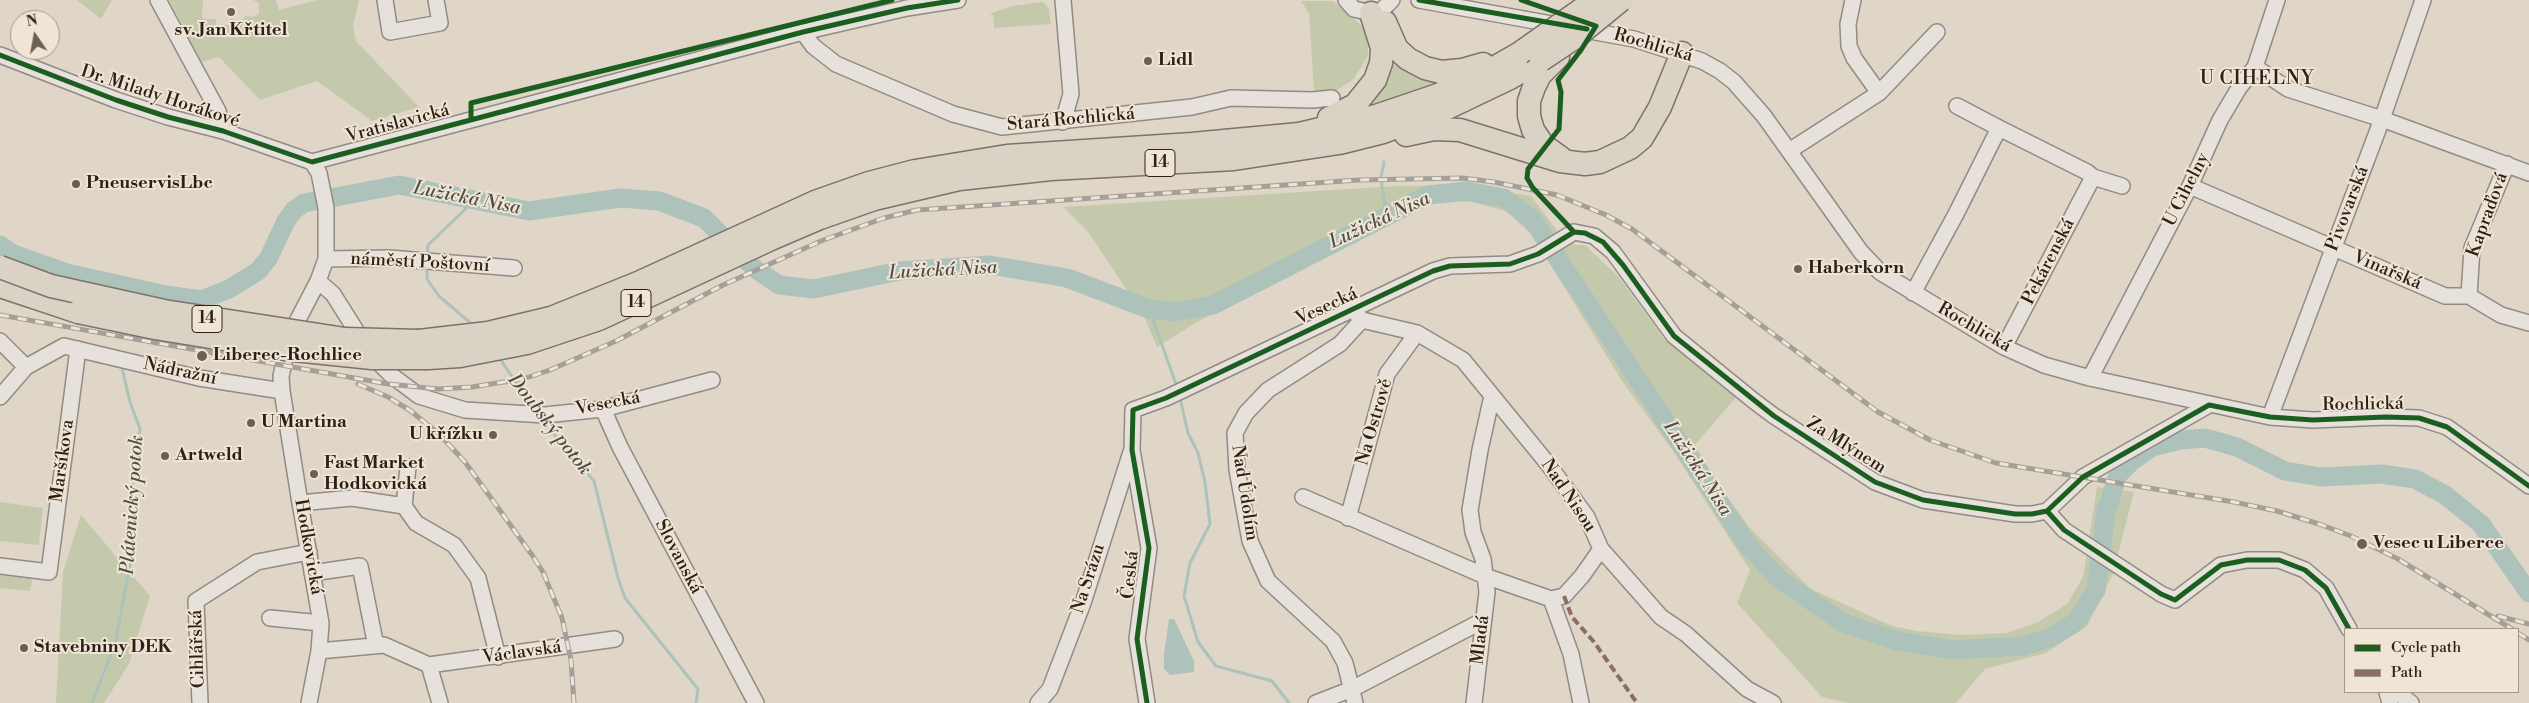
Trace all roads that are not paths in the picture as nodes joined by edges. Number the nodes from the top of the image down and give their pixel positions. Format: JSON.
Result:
{"nodes":[{"id":1,"x":158,"y":0,"type":"edge"},
{"id":2,"x":385,"y":0,"type":"edge"},
{"id":3,"x":436,"y":0,"type":"edge"},
{"id":4,"x":958,"y":0,"type":"edge"},
{"id":5,"x":1063,"y":0,"type":"edge"},
{"id":6,"x":1346,"y":0,"type":"edge"},
{"id":7,"x":1419,"y":0,"type":"edge"},
{"id":8,"x":1595,"y":0,"type":"edge"},
{"id":9,"x":1621,"y":0,"type":"edge"},
{"id":10,"x":1853,"y":0,"type":"edge"},
{"id":11,"x":2277,"y":0,"type":"edge"},
{"id":12,"x":2423,"y":0,"type":"edge"},
{"id":13,"x":1381,"y":8,"type":"edge"},
{"id":14,"x":803,"y":32,"type":"junction"},
{"id":15,"x":1937,"y":32,"type":"dead end"},
{"id":16,"x":1520,"y":53,"type":"junction"},
{"id":17,"x":1682,"y":53,"type":"junction"},
{"id":18,"x":0,"y":55,"type":"edge"},
{"id":19,"x":1541,"y":67,"type":"junction"},
{"id":20,"x":2255,"y":67,"type":"junction"},
{"id":21,"x":1879,"y":92,"type":"junction"},
{"id":22,"x":1332,"y":98,"type":"dead end"},
{"id":23,"x":1957,"y":106,"type":"dead end"},
{"id":24,"x":2382,"y":119,"type":"junction"},
{"id":25,"x":1063,"y":122,"type":"junction"},
{"id":26,"x":1998,"y":128,"type":"junction"},
{"id":27,"x":223,"y":131,"type":"junction"},
{"id":28,"x":1192,"y":144,"type":"junction"},
{"id":29,"x":1789,"y":151,"type":"junction"},
{"id":30,"x":1285,"y":152,"type":"junction"},
{"id":31,"x":312,"y":162,"type":"junction"},
{"id":32,"x":1568,"y":162,"type":"junction"},
{"id":33,"x":2507,"y":164,"type":"junction"},
{"id":34,"x":2529,"y":172,"type":"edge"},
{"id":35,"x":2093,"y":177,"type":"junction"},
{"id":36,"x":2122,"y":186,"type":"dead end"},
{"id":37,"x":2190,"y":186,"type":"junction"},
{"id":38,"x":774,"y":229,"type":"junction"},
{"id":39,"x":1571,"y":234,"type":"joint"},
{"id":40,"x":2334,"y":249,"type":"junction"},
{"id":41,"x":326,"y":259,"type":"junction"},
{"id":42,"x":0,"y":267,"type":"edge"},
{"id":43,"x":514,"y":268,"type":"dead end"},
{"id":44,"x":318,"y":281,"type":"junction"},
{"id":45,"x":0,"y":286,"type":"edge"},
{"id":46,"x":1913,"y":293,"type":"junction"},
{"id":47,"x":2469,"y":296,"type":"junction"},
{"id":48,"x":1358,"y":315,"type":"junction"},
{"id":49,"x":2529,"y":323,"type":"edge"},
{"id":50,"x":554,"y":326,"type":"junction"},
{"id":51,"x":1417,"y":333,"type":"junction"},
{"id":52,"x":0,"y":341,"type":"edge"},
{"id":53,"x":2004,"y":347,"type":"junction"},
{"id":54,"x":78,"y":350,"type":"junction"},
{"id":55,"x":423,"y":350,"type":"junction"},
{"id":56,"x":26,"y":367,"type":"junction"},
{"id":57,"x":2090,"y":378,"type":"junction"},
{"id":58,"x":712,"y":380,"type":"dead end"},
{"id":59,"x":282,"y":391,"type":"junction"},
{"id":60,"x":1492,"y":396,"type":"junction"},
{"id":61,"x":0,"y":397,"type":"edge"},
{"id":62,"x":2209,"y":405,"type":"junction"},
{"id":63,"x":603,"y":409,"type":"junction"},
{"id":64,"x":2270,"y":417,"type":"junction"},
{"id":65,"x":1132,"y":450,"type":"junction"},
{"id":66,"x":408,"y":467,"type":"dead end"},
{"id":67,"x":2529,"y":486,"type":"edge"},
{"id":68,"x":1303,"y":497,"type":"dead end"},
{"id":69,"x":300,"y":503,"type":"junction"},
{"id":70,"x":404,"y":506,"type":"junction"},
{"id":71,"x":2047,"y":512,"type":"junction"},
{"id":72,"x":1348,"y":518,"type":"junction"},
{"id":73,"x":1601,"y":549,"type":"junction"},
{"id":74,"x":309,"y":552,"type":"junction"},
{"id":75,"x":0,"y":566,"type":"edge"},
{"id":76,"x":312,"y":573,"type":"junction"},
{"id":77,"x":1485,"y":576,"type":"junction"},
{"id":78,"x":1551,"y":599,"type":"junction"},
{"id":79,"x":270,"y":618,"type":"dead end"},
{"id":80,"x":1482,"y":621,"type":"junction"},
{"id":81,"x":321,"y":623,"type":"junction"},
{"id":82,"x":2348,"y":628,"type":"edge"},
{"id":83,"x":614,"y":639,"type":"dead end"},
{"id":84,"x":376,"y":646,"type":"junction"},
{"id":85,"x":319,"y":652,"type":"junction"},
{"id":86,"x":498,"y":657,"type":"junction"},
{"id":87,"x":429,"y":665,"type":"junction"},
{"id":88,"x":2398,"y":693,"type":"edge"},
{"id":89,"x":1353,"y":696,"type":"edge"},
{"id":90,"x":200,"y":703,"type":"edge"},
{"id":91,"x":309,"y":703,"type":"edge"},
{"id":92,"x":440,"y":703,"type":"edge"},
{"id":93,"x":756,"y":703,"type":"edge"},
{"id":94,"x":1038,"y":703,"type":"edge"},
{"id":95,"x":1147,"y":703,"type":"edge"},
{"id":96,"x":1316,"y":703,"type":"edge"},
{"id":97,"x":1474,"y":703,"type":"edge"},
{"id":98,"x":1582,"y":703,"type":"edge"},
{"id":99,"x":1773,"y":703,"type":"edge"},
{"id":100,"x":2411,"y":703,"type":"edge"}],
"edges":[{"from":1,"to":27,"type":"street"},
{"from":2,"to":3,"type":"street"},
{"from":4,"to":14,"type":"street","name":"Vratislavická"},
{"from":5,"to":25,"type":"street"},
{"from":6,"to":13,"type":"street"},
{"from":7,"to":17,"type":"street","name":"Rochlická"},
{"from":8,"to":16,"type":"highway","number":"14","bridge":true},
{"from":9,"to":19,"type":"highway","number":"14","bridge":true},
{"from":10,"to":21,"type":"street"},
{"from":11,"to":20,"type":"street","name":"U Cihelny"},
{"from":12,"to":24,"type":"street","name":"Pivovarská"},
{"from":13,"to":16,"type":"highway"},
{"from":13,"to":28,"type":"highway"},
{"from":14,"to":25,"type":"street","name":"Stará Rochlická"},
{"from":14,"to":31,"type":"street","name":"Vratislavická"},
{"from":15,"to":21,"type":"street"},
{"from":16,"to":28,"type":"highway","number":"14"},
{"from":17,"to":29,"type":"street","name":"Rochlická"},
{"from":17,"to":32,"type":"highway"},
{"from":18,"to":27,"type":"street","name":"Dr. Milady Horákové"},
{"from":19,"to":30,"type":"highway","number":"14"},
{"from":19,"to":32,"type":"highway"},
{"from":20,"to":24,"type":"street","name":"Kapraďová"},
{"from":20,"to":37,"type":"street","name":"U Cihelny"},
{"from":21,"to":29,"type":"street"},
{"from":22,"to":25,"type":"street","name":"Stará Rochlická"},
{"from":23,"to":26,"type":"street"},
{"from":24,"to":33,"type":"street","name":"Kapraďová"},
{"from":24,"to":40,"type":"street","name":"Pivovarská"},
{"from":26,"to":35,"type":"street"},
{"from":26,"to":46,"type":"street"},
{"from":27,"to":31,"type":"street","name":"Dr. Milady Horákové"},
{"from":28,"to":38,"type":"highway","number":"14"},
{"from":29,"to":46,"type":"street","name":"Rochlická"},
{"from":30,"to":32,"type":"highway"},
{"from":30,"to":38,"type":"highway","number":"14"},
{"from":31,"to":41,"type":"street","name":"náměstí Poštovní"},
{"from":33,"to":34,"type":"street","name":"Kapraďová"},
{"from":33,"to":47,"type":"street","name":"Kapraďová"},
{"from":35,"to":36,"type":"street"},
{"from":35,"to":53,"type":"street","name":"Pekárenská"},
{"from":37,"to":40,"type":"street","name":"Vinařská"},
{"from":37,"to":57,"type":"street","name":"U Cihelny"},
{"from":38,"to":50,"type":"highway","number":"14"},
{"from":38,"to":50,"type":"highway","number":"14"},
{"from":39,"to":48,"type":"street","name":"Vesecká"},
{"from":39,"to":71,"type":"street","name":"Za Mlýnem"},
{"from":40,"to":47,"type":"street","name":"Vinařská"},
{"from":40,"to":64,"type":"street","name":"Pivovarská"},
{"from":41,"to":43,"type":"street","name":"náměstí Poštovní"},
{"from":41,"to":44,"type":"street","name":"náměstí Poštovní"},
{"from":42,"to":55,"type":"highway","number":"14","bridge":true},
{"from":44,"to":59,"type":"street","name":"náměstí Poštovní"},
{"from":44,"to":63,"type":"street","name":"Vesecká"},
{"from":45,"to":55,"type":"highway","number":"14","bridge":true},
{"from":46,"to":53,"type":"street","name":"Rochlická"},
{"from":47,"to":49,"type":"street","name":"Vinařská"},
{"from":48,"to":51,"type":"street","name":"Nad Nisou"},
{"from":48,"to":65,"type":"street","name":"Vesecká"},
{"from":48,"to":89,"type":"street","name":"Nad Údolím"},
{"from":50,"to":55,"type":"highway","number":"14"},
{"from":51,"to":60,"type":"street","name":"Nad Nisou"},
{"from":51,"to":72,"type":"street","name":"Na Ostrově"},
{"from":52,"to":56,"type":"street"},
{"from":53,"to":57,"type":"street","name":"Rochlická"},
{"from":54,"to":56,"type":"street","name":"Nádražní"},
{"from":54,"to":59,"type":"street","name":"Nádražní"},
{"from":54,"to":75,"type":"street","name":"Maršíkova"},
{"from":56,"to":61,"type":"street"},
{"from":57,"to":62,"type":"street","name":"Rochlická"},
{"from":58,"to":63,"type":"street","name":"Vesecká"},
{"from":59,"to":69,"type":"street","name":"Hodkovická"},
{"from":60,"to":73,"type":"street","name":"Nad Nisou"},
{"from":60,"to":77,"type":"street"},
{"from":62,"to":64,"type":"street","name":"Rochlická"},
{"from":62,"to":71,"type":"street"},
{"from":63,"to":93,"type":"street","name":"Slovanská"},
{"from":64,"to":67,"type":"street","name":"Rochlická"},
{"from":65,"to":94,"type":"street","name":"Na Srázu"},
{"from":65,"to":95,"type":"street","name":"Česká"},
{"from":66,"to":70,"type":"street"},
{"from":68,"to":72,"type":"street"},
{"from":69,"to":70,"type":"street"},
{"from":69,"to":74,"type":"street","name":"Hodkovická"},
{"from":70,"to":86,"type":"street"},
{"from":71,"to":82,"type":"street"},
{"from":72,"to":77,"type":"street"},
{"from":73,"to":78,"type":"street"},
{"from":73,"to":99,"type":"street","name":"Nad Nisou"},
{"from":74,"to":76,"type":"street","name":"Hodkovická"},
{"from":74,"to":90,"type":"street","name":"Cihlářská"},
{"from":76,"to":81,"type":"street","name":"Hodkovická"},
{"from":76,"to":84,"type":"street"},
{"from":77,"to":78,"type":"street"},
{"from":77,"to":80,"type":"street","name":"Mladá"},
{"from":78,"to":98,"type":"street"},
{"from":79,"to":81,"type":"street"},
{"from":80,"to":89,"type":"street"},
{"from":80,"to":97,"type":"street","name":"Mladá"},
{"from":81,"to":85,"type":"street","name":"Hodkovická"},
{"from":83,"to":86,"type":"street","name":"Václavská"},
{"from":84,"to":85,"type":"street"},
{"from":84,"to":87,"type":"street"},
{"from":85,"to":91,"type":"street","name":"Hodkovická"},
{"from":86,"to":87,"type":"street","name":"Václavská"},
{"from":87,"to":92,"type":"street"},
{"from":88,"to":100,"type":"street"},
{"from":89,"to":96,"type":"street"}]}
